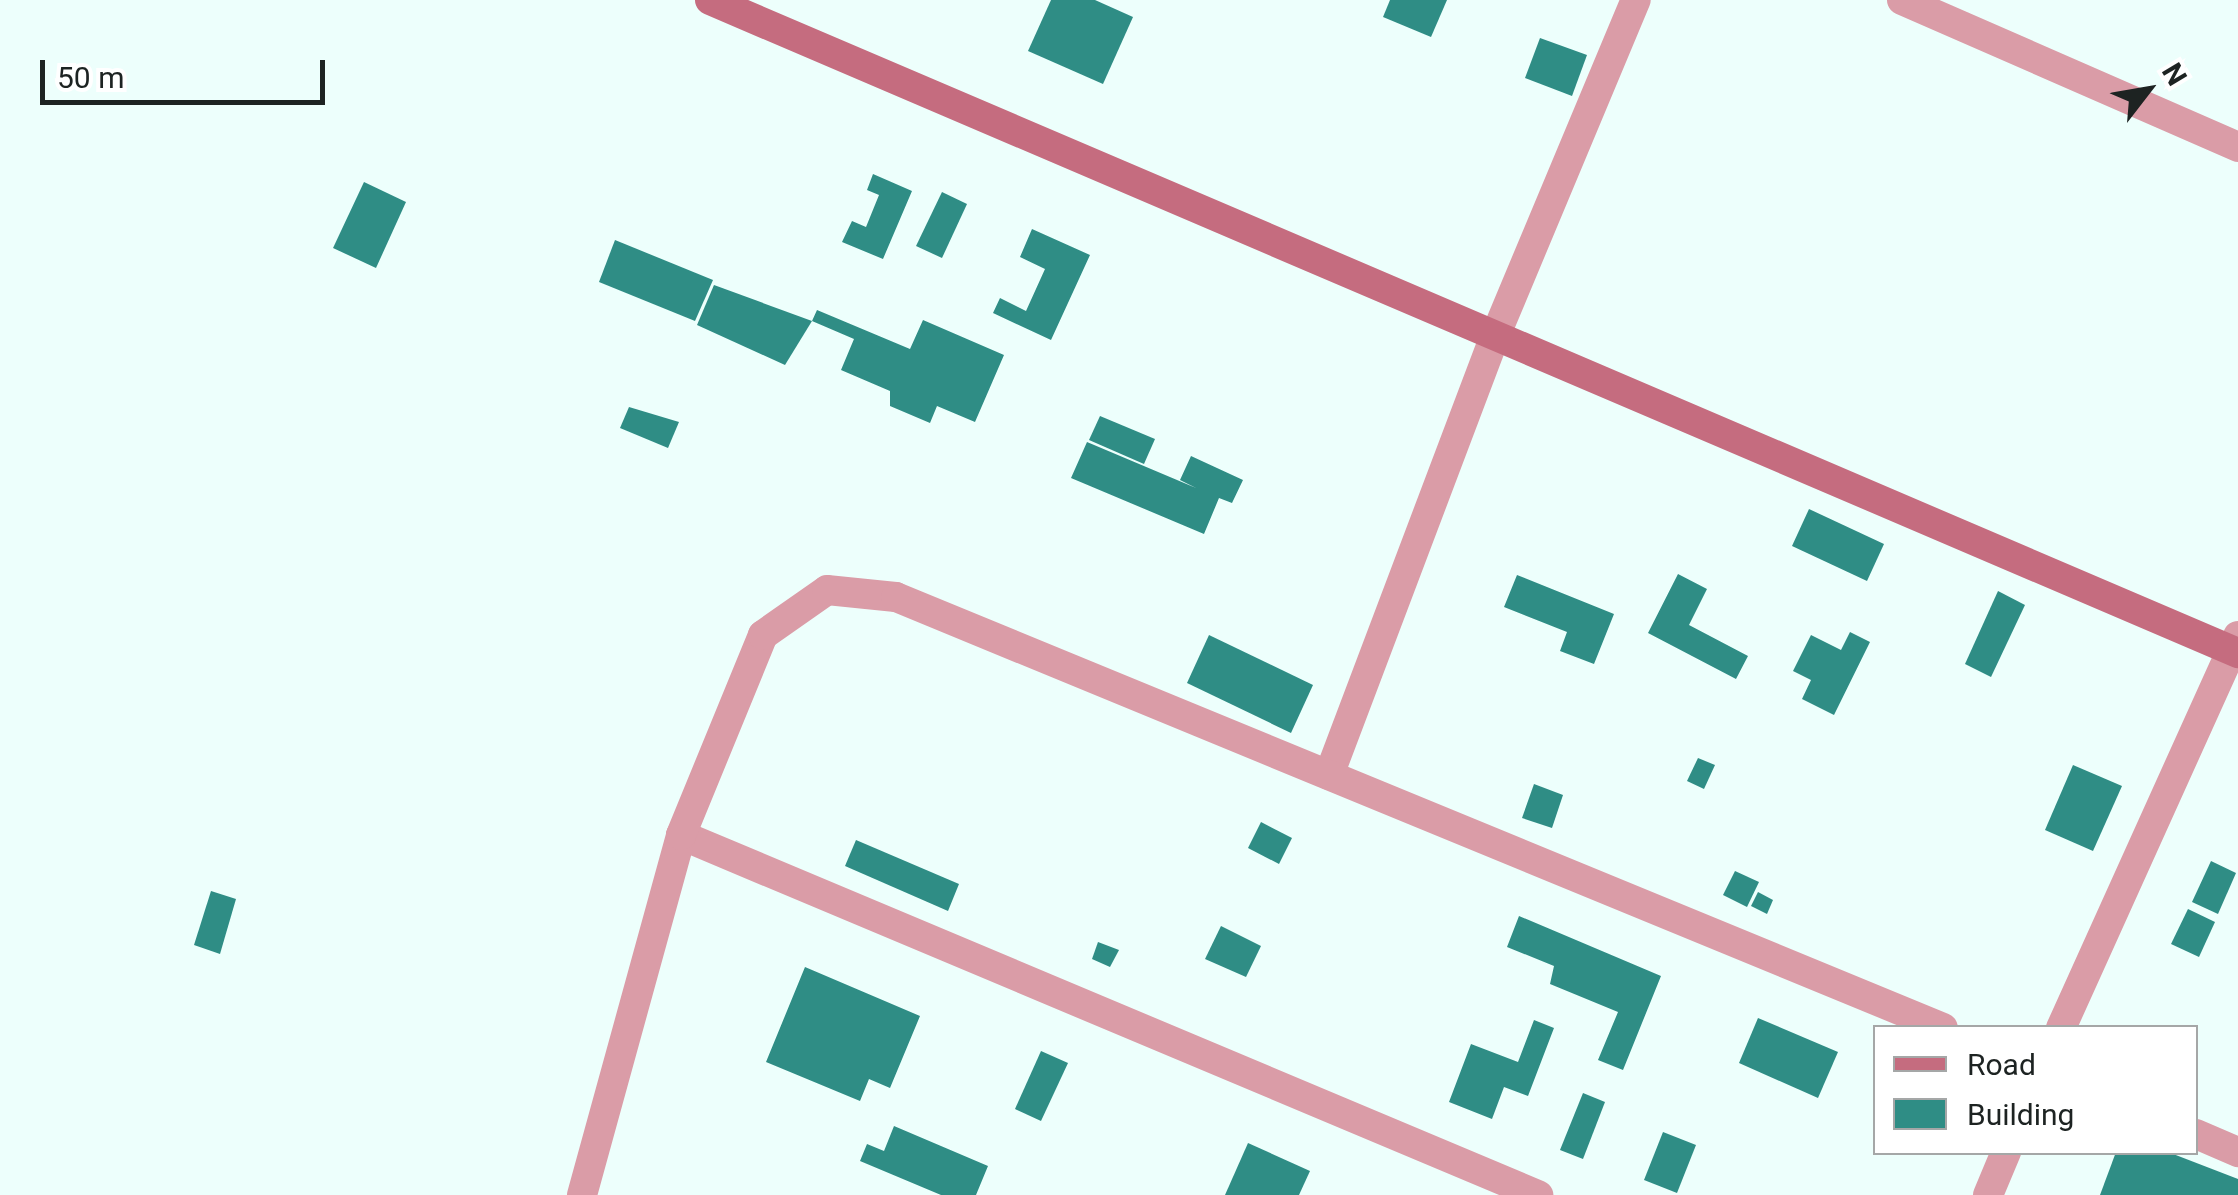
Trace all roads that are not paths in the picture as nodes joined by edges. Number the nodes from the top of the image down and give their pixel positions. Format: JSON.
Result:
{"nodes":[{"id":1,"x":710,"y":0,"type":"edge"},
{"id":2,"x":1636,"y":0,"type":"edge"},
{"id":3,"x":1902,"y":0,"type":"edge"},
{"id":4,"x":2238,"y":147,"type":"edge"},
{"id":5,"x":1496,"y":334,"type":"junction"},
{"id":6,"x":2236,"y":647,"type":"edge"},
{"id":7,"x":1329,"y":775,"type":"junction"},
{"id":8,"x":681,"y":835,"type":"junction"},
{"id":9,"x":1936,"y":1025,"type":"edge"},
{"id":10,"x":2063,"y":1025,"type":"edge"},
{"id":11,"x":2198,"y":1135,"type":"edge"},
{"id":12,"x":2238,"y":1152,"type":"edge"},
{"id":13,"x":2005,"y":1155,"type":"edge"},
{"id":14,"x":582,"y":1195,"type":"edge"},
{"id":15,"x":1538,"y":1195,"type":"edge"},
{"id":16,"x":1988,"y":1195,"type":"edge"}],
"edges":[{"from":1,"to":5,"type":"street"},
{"from":2,"to":5,"type":"street"},
{"from":3,"to":4,"type":"street"},
{"from":5,"to":6,"type":"street"},
{"from":5,"to":7,"type":"street"},
{"from":6,"to":10,"type":"street"},
{"from":7,"to":8,"type":"street"},
{"from":7,"to":9,"type":"street"},
{"from":8,"to":14,"type":"street"},
{"from":8,"to":15,"type":"street"},
{"from":11,"to":12,"type":"street"},
{"from":13,"to":16,"type":"street"}]}
